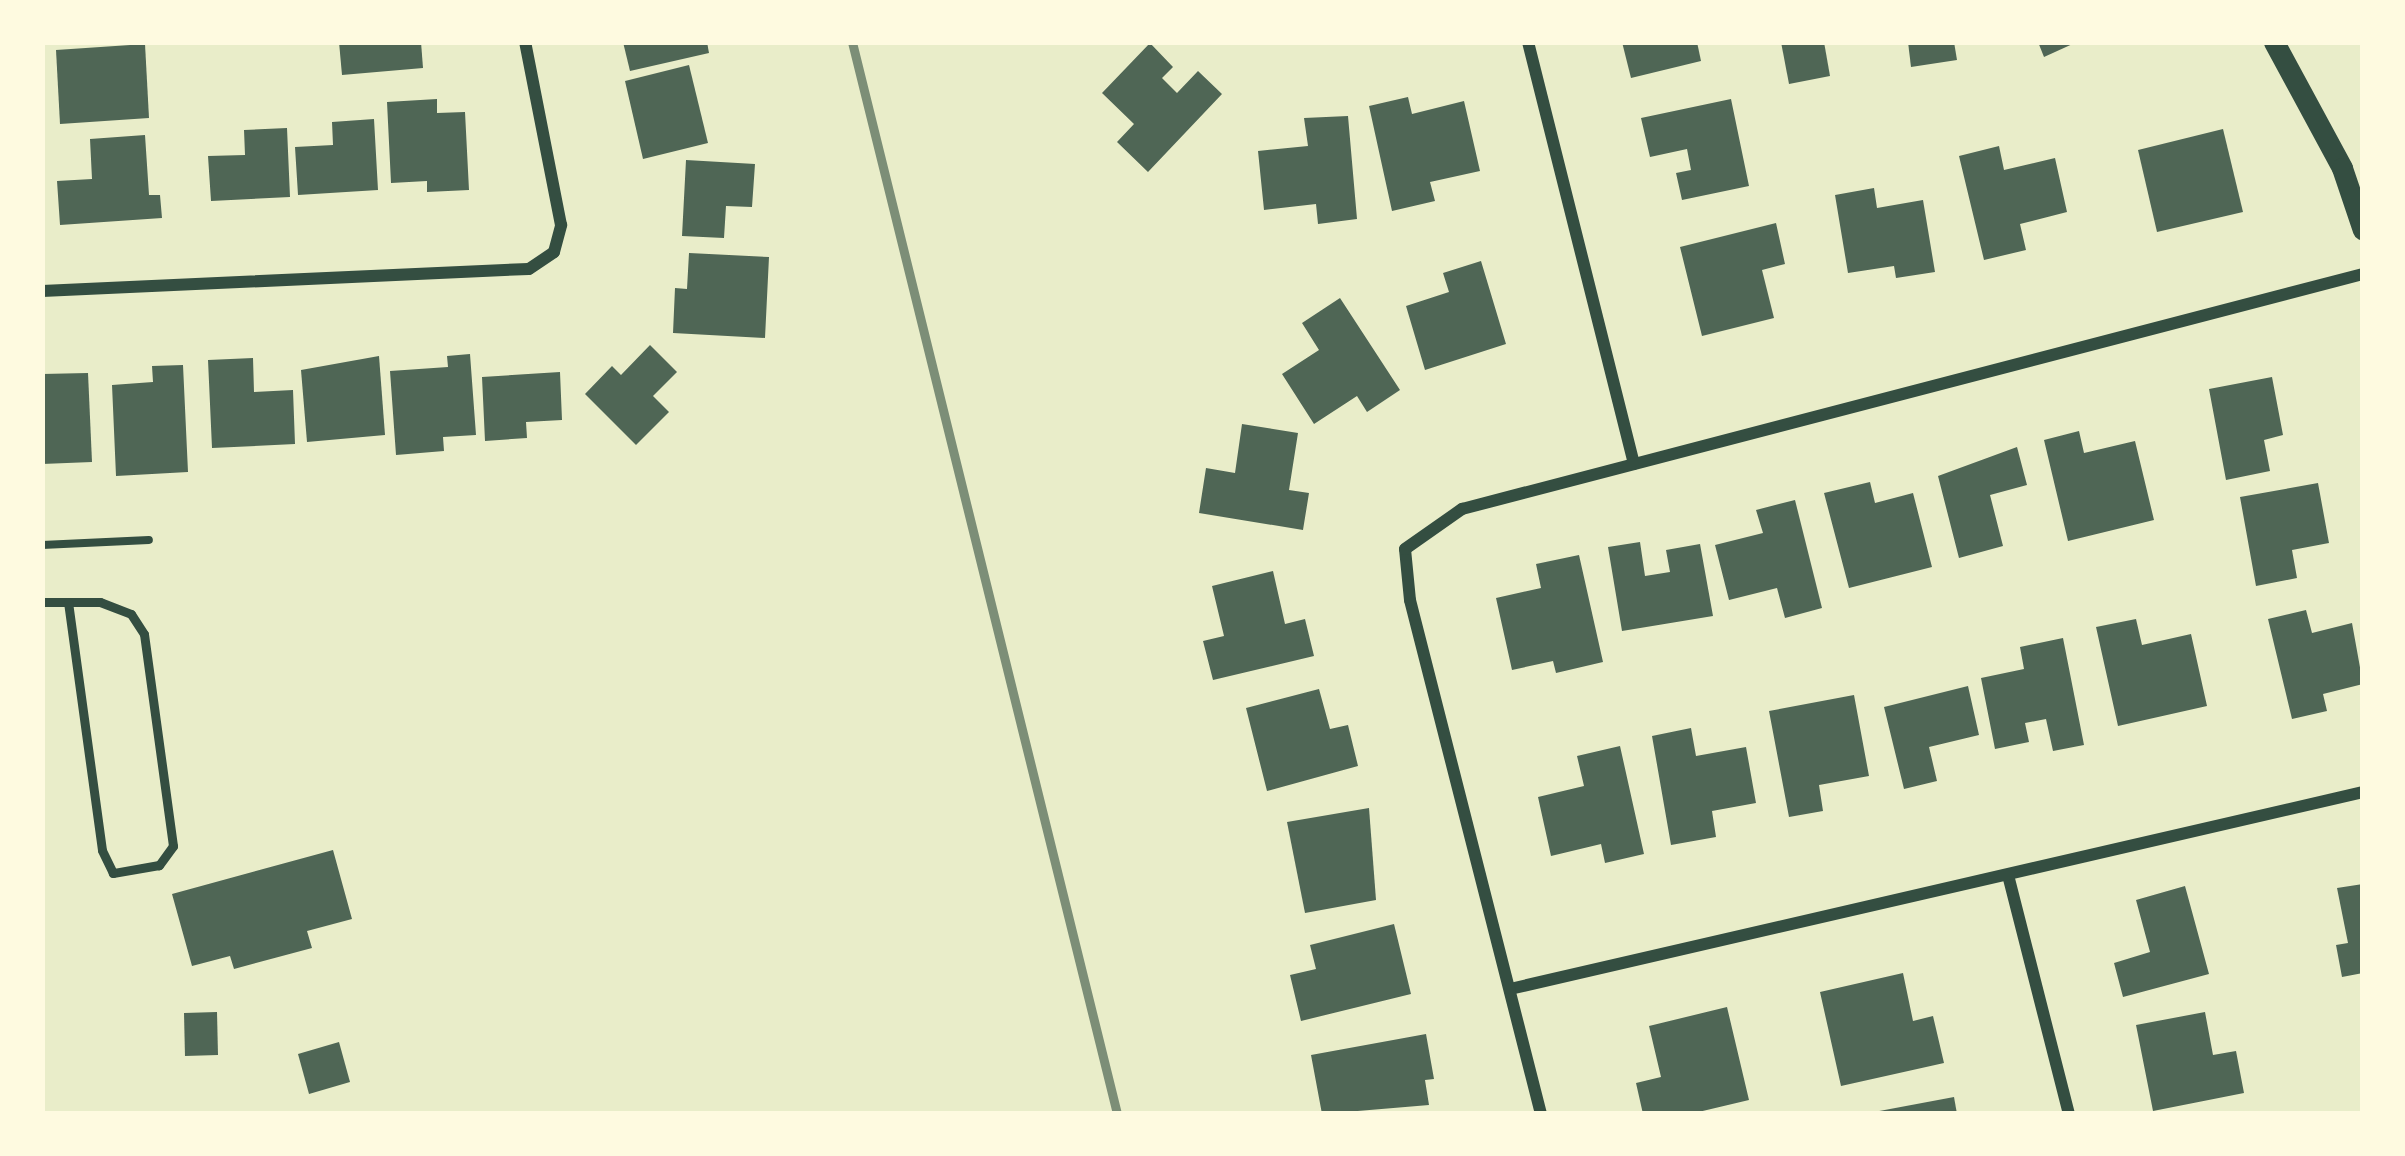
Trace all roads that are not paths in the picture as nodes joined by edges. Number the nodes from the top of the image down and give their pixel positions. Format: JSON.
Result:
{"nodes":[{"id":1,"x":525,"y":42,"type":"edge"},
{"id":2,"x":1528,"y":42,"type":"edge"},
{"id":3,"x":2274,"y":42,"type":"edge"},
{"id":4,"x":2363,"y":230,"type":"edge"},
{"id":5,"x":2363,"y":274,"type":"edge"},
{"id":6,"x":42,"y":291,"type":"edge"},
{"id":7,"x":1634,"y":464,"type":"junction"},
{"id":8,"x":42,"y":602,"type":"edge"},
{"id":9,"x":68,"y":602,"type":"junction"},
{"id":10,"x":2363,"y":792,"type":"edge"},
{"id":11,"x":2008,"y":875,"type":"junction"},
{"id":12,"x":1510,"y":989,"type":"junction"},
{"id":13,"x":1541,"y":1114,"type":"edge"},
{"id":14,"x":2069,"y":1114,"type":"edge"}],
"edges":[{"from":1,"to":6,"type":"street"},
{"from":2,"to":7,"type":"street"},
{"from":3,"to":4,"type":"street"},
{"from":5,"to":7,"type":"street"},
{"from":7,"to":12,"type":"street"},
{"from":8,"to":9,"type":"lane"},
{"from":9,"to":9,"type":"lane"},
{"from":10,"to":11,"type":"street"},
{"from":11,"to":12,"type":"street"},
{"from":11,"to":14,"type":"street"},
{"from":12,"to":13,"type":"street"}]}
